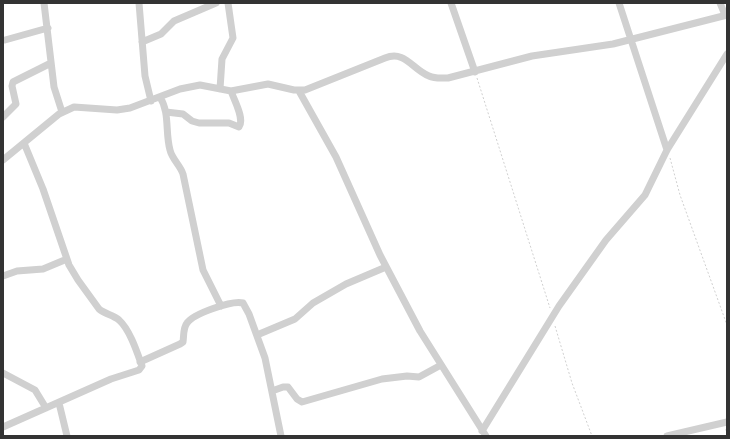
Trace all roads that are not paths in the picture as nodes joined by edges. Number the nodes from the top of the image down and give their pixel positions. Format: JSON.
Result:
{"nodes":[{"id":1,"x":44,"y":3,"type":"edge"},
{"id":2,"x":139,"y":3,"type":"edge"},
{"id":3,"x":216,"y":3,"type":"edge"},
{"id":4,"x":228,"y":3,"type":"edge"},
{"id":5,"x":451,"y":3,"type":"edge"},
{"id":6,"x":619,"y":3,"type":"edge"},
{"id":7,"x":720,"y":3,"type":"edge"},
{"id":8,"x":726,"y":15,"type":"edge"},
{"id":9,"x":48,"y":28,"type":"junction"},
{"id":10,"x":5,"y":40,"type":"dead end"},
{"id":11,"x":631,"y":40,"type":"junction"},
{"id":12,"x":142,"y":42,"type":"junction"},
{"id":13,"x":727,"y":54,"type":"edge"},
{"id":14,"x":51,"y":63,"type":"junction"},
{"id":15,"x":475,"y":72,"type":"junction"},
{"id":16,"x":220,"y":89,"type":"junction"},
{"id":17,"x":231,"y":91,"type":"junction"},
{"id":18,"x":299,"y":91,"type":"junction"},
{"id":19,"x":160,"y":97,"type":"junction"},
{"id":20,"x":151,"y":101,"type":"junction"},
{"id":21,"x":62,"y":112,"type":"junction"},
{"id":22,"x":166,"y":112,"type":"junction"},
{"id":23,"x":3,"y":117,"type":"edge"},
{"id":24,"x":24,"y":143,"type":"junction"},
{"id":25,"x":667,"y":150,"type":"junction"},
{"id":26,"x":3,"y":160,"type":"edge"},
{"id":27,"x":67,"y":259,"type":"junction"},
{"id":28,"x":386,"y":267,"type":"junction"},
{"id":29,"x":3,"y":276,"type":"edge"},
{"id":30,"x":221,"y":306,"type":"junction"},
{"id":31,"x":257,"y":335,"type":"junction"},
{"id":32,"x":140,"y":362,"type":"junction"},
{"id":33,"x":441,"y":365,"type":"junction"},
{"id":34,"x":3,"y":373,"type":"edge"},
{"id":35,"x":272,"y":391,"type":"junction"},
{"id":36,"x":59,"y":403,"type":"junction"},
{"id":37,"x":46,"y":408,"type":"junction"},
{"id":38,"x":727,"y":422,"type":"edge"},
{"id":39,"x":3,"y":427,"type":"edge"},
{"id":40,"x":484,"y":434,"type":"edge"},
{"id":41,"x":67,"y":436,"type":"edge"},
{"id":42,"x":280,"y":436,"type":"edge"},
{"id":43,"x":667,"y":436,"type":"edge"}],
"edges":[{"from":1,"to":9,"type":"street"},
{"from":2,"to":12,"type":"street"},
{"from":3,"to":12,"type":"street"},
{"from":4,"to":16,"type":"street"},
{"from":5,"to":15,"type":"street"},
{"from":6,"to":11,"type":"street"},
{"from":7,"to":8,"type":"street"},
{"from":8,"to":11,"type":"street"},
{"from":9,"to":10,"type":"street"},
{"from":9,"to":14,"type":"street"},
{"from":11,"to":15,"type":"street"},
{"from":11,"to":25,"type":"street"},
{"from":12,"to":20,"type":"street"},
{"from":13,"to":25,"type":"street"},
{"from":14,"to":21,"type":"street"},
{"from":14,"to":23,"type":"street"},
{"from":15,"to":18,"type":"street"},
{"from":16,"to":17,"type":"street"},
{"from":16,"to":19,"type":"street"},
{"from":17,"to":18,"type":"street"},
{"from":17,"to":22,"type":"street"},
{"from":18,"to":28,"type":"street"},
{"from":19,"to":20,"type":"street"},
{"from":19,"to":22,"type":"street"},
{"from":20,"to":21,"type":"street"},
{"from":21,"to":24,"type":"street"},
{"from":22,"to":30,"type":"street"},
{"from":24,"to":26,"type":"street"},
{"from":24,"to":27,"type":"street"},
{"from":25,"to":40,"type":"street"},
{"from":27,"to":29,"type":"street"},
{"from":27,"to":32,"type":"street"},
{"from":28,"to":31,"type":"street"},
{"from":28,"to":33,"type":"street"},
{"from":30,"to":31,"type":"street"},
{"from":30,"to":32,"type":"street"},
{"from":31,"to":35,"type":"street"},
{"from":32,"to":36,"type":"street"},
{"from":33,"to":35,"type":"street"},
{"from":33,"to":40,"type":"street"},
{"from":34,"to":37,"type":"street"},
{"from":35,"to":42,"type":"street"},
{"from":36,"to":37,"type":"street"},
{"from":36,"to":41,"type":"street"},
{"from":37,"to":39,"type":"street"},
{"from":38,"to":43,"type":"street"}]}
